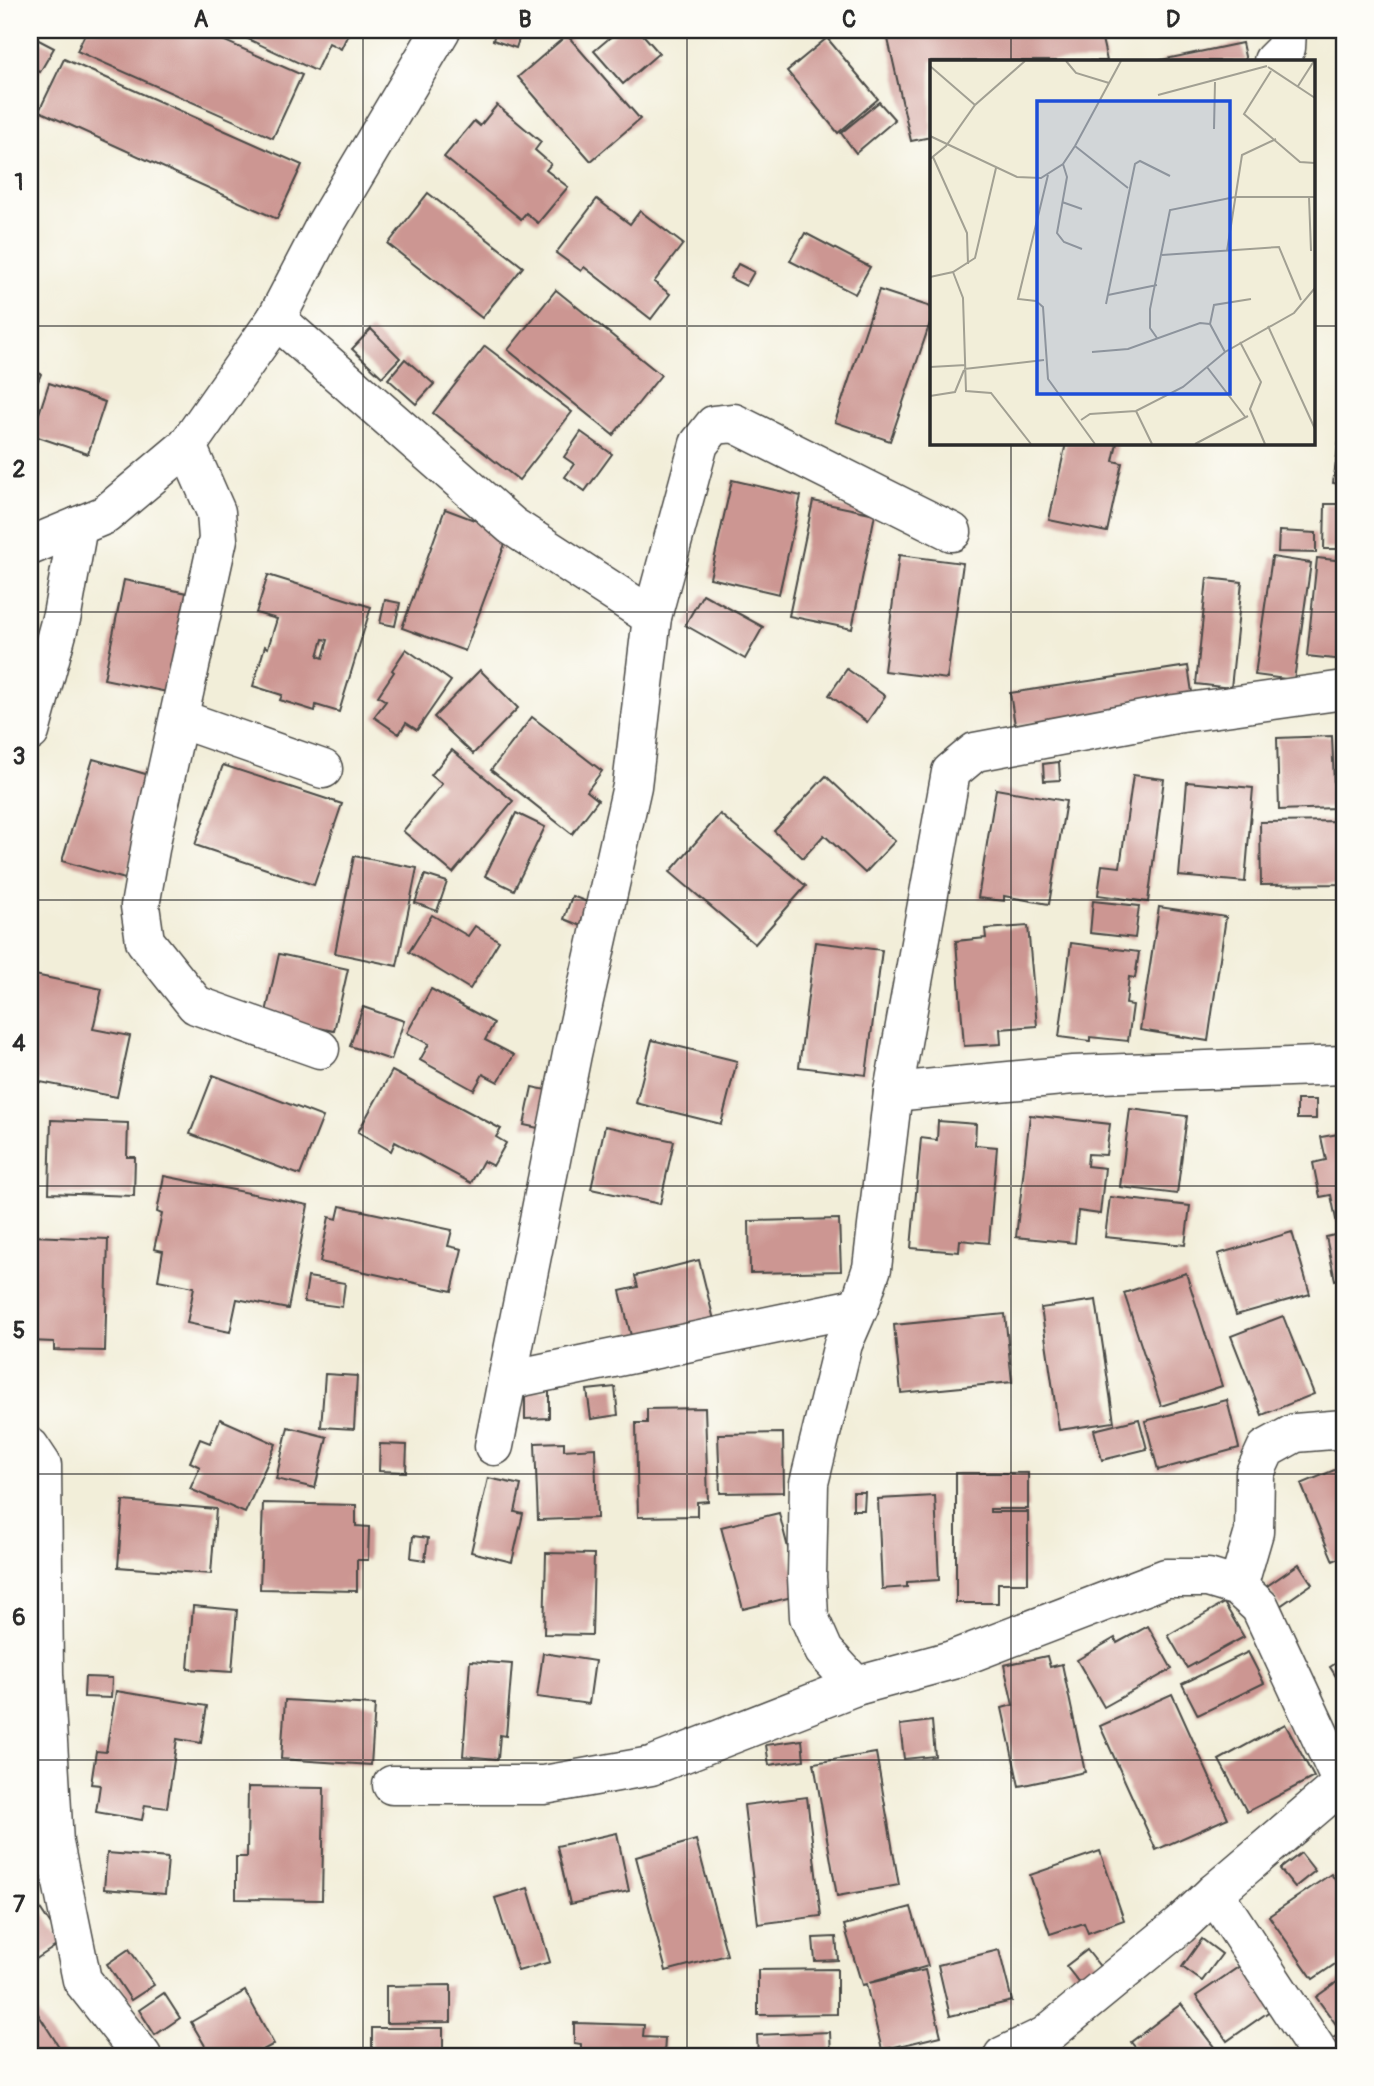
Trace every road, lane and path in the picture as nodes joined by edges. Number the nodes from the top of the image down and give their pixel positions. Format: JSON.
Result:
{"nodes":[{"id":1,"x":441,"y":30,"type":"edge"},
{"id":2,"x":1287,"y":30,"type":"edge"},
{"id":3,"x":1274,"y":60,"type":"edge"},
{"id":4,"x":276,"y":319,"type":"junction"},
{"id":5,"x":187,"y":446,"type":"junction"},
{"id":6,"x":78,"y":526,"type":"junction"},
{"id":7,"x":952,"y":532,"type":"dead end"},
{"id":8,"x":30,"y":546,"type":"edge"},
{"id":9,"x":652,"y":617,"type":"junction"},
{"id":10,"x":1344,"y":690,"type":"edge"},
{"id":11,"x":180,"y":719,"type":"junction"},
{"id":12,"x":30,"y":732,"type":"edge"},
{"id":13,"x":323,"y":769,"type":"dead end"},
{"id":14,"x":320,"y":1049,"type":"dead end"},
{"id":15,"x":1344,"y":1065,"type":"edge"},
{"id":16,"x":893,"y":1092,"type":"junction"},
{"id":17,"x":859,"y":1307,"type":"junction"},
{"id":18,"x":508,"y":1380,"type":"junction"},
{"id":19,"x":1344,"y":1429,"type":"edge"},
{"id":20,"x":494,"y":1446,"type":"dead end"},
{"id":21,"x":30,"y":1447,"type":"edge"},
{"id":22,"x":1238,"y":1587,"type":"junction"},
{"id":23,"x":856,"y":1686,"type":"junction"},
{"id":24,"x":1343,"y":1783,"type":"edge"},
{"id":25,"x":393,"y":1785,"type":"dead end"},
{"id":26,"x":42,"y":1844,"type":"edge"},
{"id":27,"x":1214,"y":1893,"type":"junction"},
{"id":28,"x":142,"y":2056,"type":"edge"},
{"id":29,"x":1003,"y":2056,"type":"edge"},
{"id":30,"x":1321,"y":2056,"type":"edge"}],
"edges":[{"from":1,"to":4,"type":"street"},
{"from":2,"to":3,"type":"street"},
{"from":4,"to":5,"type":"street"},
{"from":4,"to":9,"type":"street"},
{"from":5,"to":6,"type":"street"},
{"from":5,"to":11,"type":"street"},
{"from":6,"to":8,"type":"street"},
{"from":6,"to":12,"type":"street"},
{"from":7,"to":9,"type":"street"},
{"from":9,"to":18,"type":"street"},
{"from":10,"to":16,"type":"street"},
{"from":11,"to":13,"type":"street"},
{"from":11,"to":14,"type":"street"},
{"from":15,"to":16,"type":"street"},
{"from":16,"to":17,"type":"street"},
{"from":17,"to":18,"type":"street"},
{"from":17,"to":23,"type":"street"},
{"from":18,"to":20,"type":"street"},
{"from":19,"to":22,"type":"street"},
{"from":21,"to":26,"type":"street"},
{"from":22,"to":23,"type":"street"},
{"from":22,"to":24,"type":"street"},
{"from":23,"to":25,"type":"street"},
{"from":24,"to":27,"type":"street"},
{"from":26,"to":28,"type":"street"},
{"from":27,"to":29,"type":"street"},
{"from":27,"to":30,"type":"street"}]}
